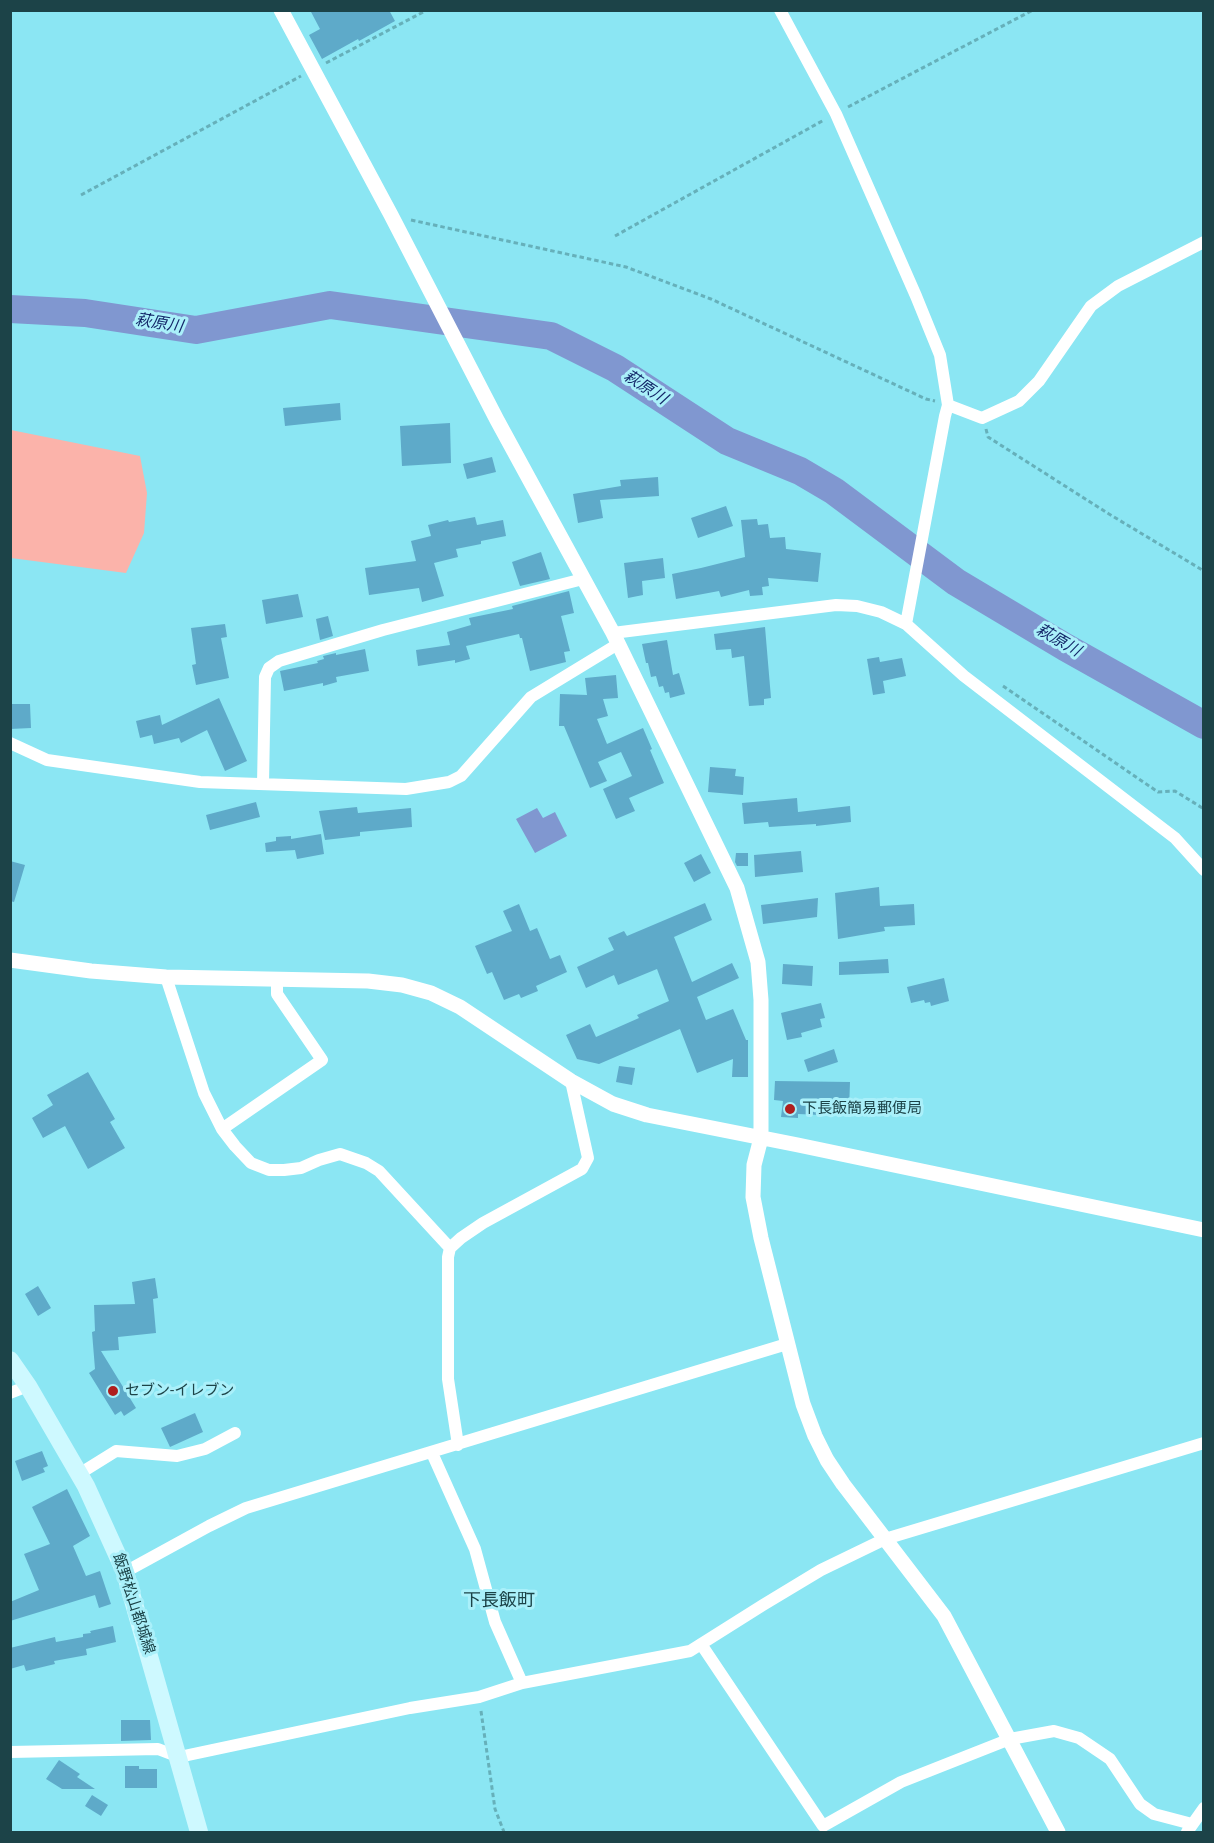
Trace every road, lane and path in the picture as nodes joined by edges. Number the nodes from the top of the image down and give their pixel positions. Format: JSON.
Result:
{"nodes":[{"id":1,"x":281,"y":10,"type":"edge"},
{"id":2,"x":427,"y":10,"type":"edge"},
{"id":3,"x":780,"y":10,"type":"edge"},
{"id":4,"x":312,"y":70,"type":"junction"},
{"id":5,"x":81,"y":195,"type":"dead end"},
{"id":6,"x":391,"y":215,"type":"junction"},
{"id":7,"x":1203,"y":242,"type":"edge"},
{"id":8,"x":947,"y":411,"type":"junction"},
{"id":9,"x":982,"y":418,"type":"junction"},
{"id":10,"x":1203,"y":571,"type":"edge"},
{"id":11,"x":583,"y":579,"type":"junction"},
{"id":12,"x":906,"y":624,"type":"junction"},
{"id":13,"x":615,"y":639,"type":"junction"},
{"id":14,"x":1003,"y":686,"type":"dead end"},
{"id":15,"x":10,"y":743,"type":"edge"},
{"id":16,"x":263,"y":784,"type":"junction"},
{"id":17,"x":1203,"y":809,"type":"edge"},
{"id":18,"x":1203,"y":870,"type":"edge"},
{"id":19,"x":10,"y":960,"type":"edge"},
{"id":20,"x":166,"y":976,"type":"junction"},
{"id":21,"x":277,"y":979,"type":"junction"},
{"id":22,"x":571,"y":1081,"type":"junction"},
{"id":23,"x":222,"y":1129,"type":"junction"},
{"id":24,"x":761,"y":1137,"type":"junction"},
{"id":25,"x":1203,"y":1230,"type":"edge"},
{"id":26,"x":450,"y":1248,"type":"junction"},
{"id":27,"x":787,"y":1344,"type":"junction"},
{"id":28,"x":10,"y":1360,"type":"edge"},
{"id":29,"x":28,"y":1386,"type":"junction"},
{"id":30,"x":10,"y":1394,"type":"edge"},
{"id":31,"x":235,"y":1433,"type":"dead end"},
{"id":32,"x":1203,"y":1443,"type":"edge"},
{"id":33,"x":458,"y":1444,"type":"junction"},
{"id":34,"x":432,"y":1453,"type":"junction"},
{"id":35,"x":79,"y":1474,"type":"junction"},
{"id":36,"x":885,"y":1539,"type":"junction"},
{"id":37,"x":125,"y":1572,"type":"junction"},
{"id":38,"x":701,"y":1644,"type":"junction"},
{"id":39,"x":522,"y":1683,"type":"junction"},
{"id":40,"x":479,"y":1697,"type":"junction"},
{"id":41,"x":1010,"y":1739,"type":"junction"},
{"id":42,"x":13,"y":1750,"type":"edge"},
{"id":43,"x":179,"y":1757,"type":"junction"},
{"id":44,"x":1203,"y":1808,"type":"edge"},
{"id":45,"x":1190,"y":1828,"type":"edge"},
{"id":46,"x":199,"y":1833,"type":"edge"},
{"id":47,"x":504,"y":1833,"type":"edge"},
{"id":48,"x":1058,"y":1833,"type":"edge"}],
"edges":[{"from":1,"to":4,"type":"street"},
{"from":2,"to":4,"type":"path"},
{"from":3,"to":8,"type":"street"},
{"from":4,"to":5,"type":"path"},
{"from":4,"to":6,"type":"street"},
{"from":6,"to":8,"type":"path"},
{"from":6,"to":11,"type":"street"},
{"from":7,"to":9,"type":"street"},
{"from":8,"to":9,"type":"street"},
{"from":8,"to":12,"type":"street"},
{"from":9,"to":10,"type":"path"},
{"from":11,"to":13,"type":"street"},
{"from":11,"to":16,"type":"street"},
{"from":12,"to":13,"type":"street"},
{"from":12,"to":18,"type":"street"},
{"from":13,"to":16,"type":"street"},
{"from":13,"to":24,"type":"street"},
{"from":14,"to":17,"type":"path"},
{"from":15,"to":16,"type":"street"},
{"from":19,"to":20,"type":"street"},
{"from":20,"to":21,"type":"street"},
{"from":20,"to":23,"type":"street"},
{"from":21,"to":22,"type":"street"},
{"from":21,"to":23,"type":"street"},
{"from":22,"to":24,"type":"street"},
{"from":22,"to":26,"type":"street"},
{"from":23,"to":26,"type":"street"},
{"from":24,"to":25,"type":"street"},
{"from":24,"to":27,"type":"street"},
{"from":26,"to":33,"type":"street"},
{"from":27,"to":33,"type":"street"},
{"from":27,"to":36,"type":"street"},
{"from":28,"to":29,"type":"main road","name":"飯野松山都城線"},
{"from":29,"to":30,"type":"street"},
{"from":29,"to":35,"type":"main road","name":"飯野松山都城線"},
{"from":31,"to":35,"type":"street"},
{"from":32,"to":36,"type":"street"},
{"from":33,"to":34,"type":"street"},
{"from":34,"to":37,"type":"street"},
{"from":34,"to":39,"type":"street"},
{"from":35,"to":37,"type":"main road","name":"飯野松山都城線"},
{"from":36,"to":38,"type":"street"},
{"from":36,"to":41,"type":"street"},
{"from":37,"to":43,"type":"main road","name":"飯野松山都城線"},
{"from":38,"to":39,"type":"street"},
{"from":38,"to":41,"type":"street"},
{"from":39,"to":40,"type":"street"},
{"from":40,"to":43,"type":"street"},
{"from":40,"to":47,"type":"path"},
{"from":41,"to":45,"type":"street"},
{"from":41,"to":48,"type":"street"},
{"from":42,"to":43,"type":"street"},
{"from":43,"to":46,"type":"main road","name":"飯野松山都城線"},
{"from":44,"to":45,"type":"street"}]}
